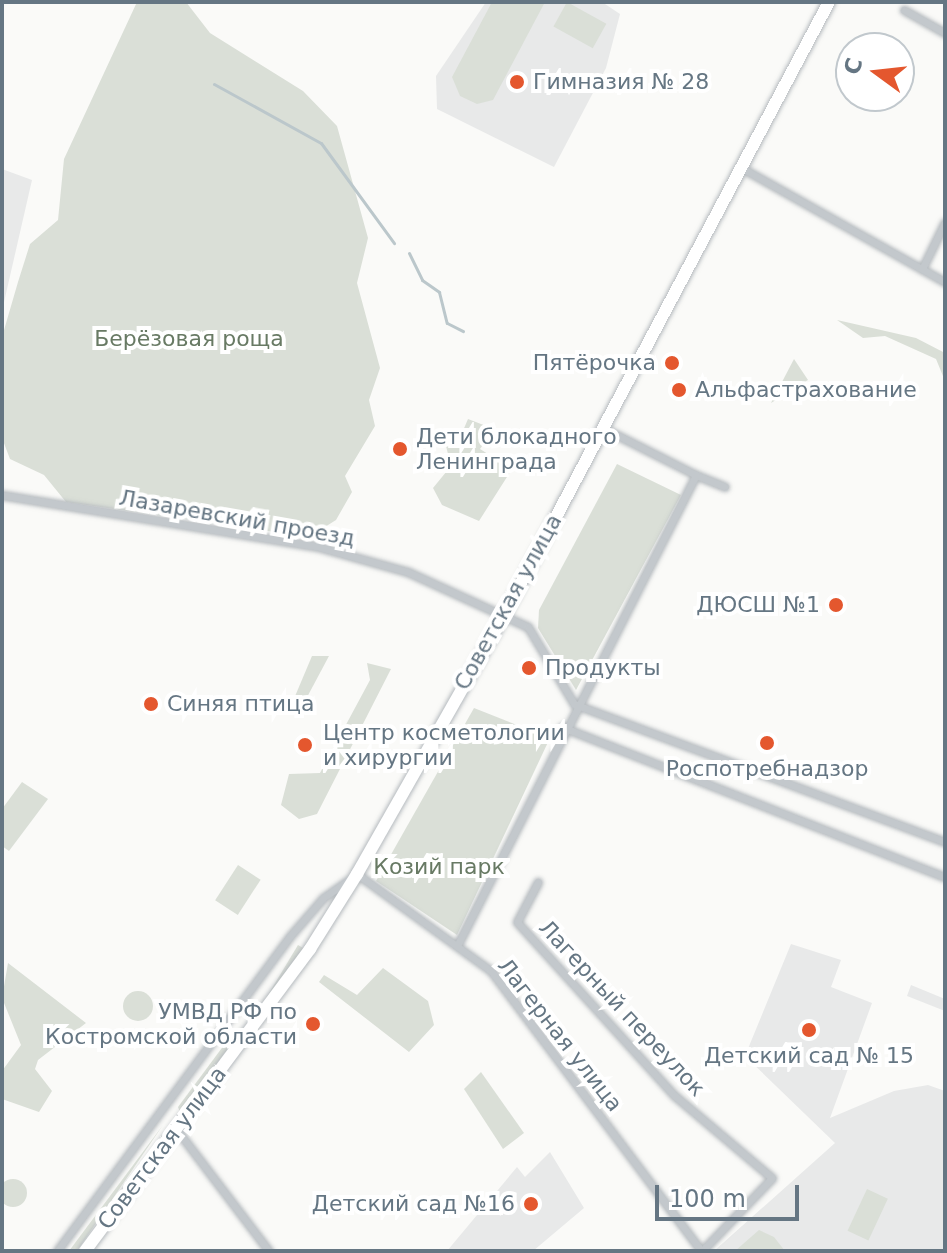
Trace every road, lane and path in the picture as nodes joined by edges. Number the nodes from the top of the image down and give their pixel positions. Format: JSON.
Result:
{"nodes":[{"id":1,"x":829,"y":2,"type":"edge"},
{"id":2,"x":904,"y":10,"type":"dead end"},
{"id":3,"x":945,"y":33,"type":"edge"},
{"id":4,"x":740,"y":167,"type":"junction"},
{"id":5,"x":945,"y":222,"type":"edge"},
{"id":6,"x":922,"y":269,"type":"junction"},
{"id":7,"x":945,"y":282,"type":"edge"},
{"id":8,"x":603,"y":428,"type":"junction"},
{"id":9,"x":696,"y":475,"type":"junction"},
{"id":10,"x":725,"y":487,"type":"dead end"},
{"id":11,"x":2,"y":495,"type":"edge"},
{"id":12,"x":504,"y":615,"type":"junction"},
{"id":13,"x":565,"y":692,"type":"junction"},
{"id":14,"x":576,"y":700,"type":"junction"},
{"id":15,"x":569,"y":714,"type":"junction"},
{"id":16,"x":562,"y":727,"type":"junction"},
{"id":17,"x":945,"y":842,"type":"edge"},
{"id":18,"x":357,"y":874,"type":"junction"},
{"id":19,"x":945,"y":877,"type":"edge"},
{"id":20,"x":538,"y":882,"type":"dead end"},
{"id":21,"x":458,"y":944,"type":"junction"},
{"id":22,"x":177,"y":1130,"type":"junction"},
{"id":23,"x":57,"y":1251,"type":"edge"},
{"id":24,"x":85,"y":1251,"type":"edge"},
{"id":25,"x":269,"y":1251,"type":"edge"},
{"id":26,"x":702,"y":1251,"type":"edge"}],
"edges":[{"from":1,"to":4,"type":"main road","name":"Советская улица"},
{"from":2,"to":3,"type":"street"},
{"from":4,"to":6,"type":"street"},
{"from":4,"to":8,"type":"main road","name":"Советская улица"},
{"from":5,"to":6,"type":"street"},
{"from":6,"to":7,"type":"street"},
{"from":8,"to":9,"type":"street"},
{"from":8,"to":12,"type":"main road","name":"Советская улица"},
{"from":9,"to":10,"type":"street"},
{"from":9,"to":14,"type":"street"},
{"from":11,"to":12,"type":"street","name":"Лазаревский проезд"},
{"from":12,"to":13,"type":"street","name":"Лазаревский проезд"},
{"from":12,"to":18,"type":"main road","name":"Советская улица"},
{"from":13,"to":14,"type":"street"},
{"from":13,"to":15,"type":"street"},
{"from":14,"to":15,"type":"street"},
{"from":14,"to":17,"type":"street"},
{"from":15,"to":16,"type":"street"},
{"from":16,"to":19,"type":"street"},
{"from":16,"to":21,"type":"street"},
{"from":18,"to":21,"type":"street","name":"Лагерная улица"},
{"from":18,"to":22,"type":"main road","name":"Советская улица"},
{"from":18,"to":23,"type":"street"},
{"from":20,"to":26,"type":"street","name":"Лагерный переулок"},
{"from":21,"to":26,"type":"street","name":"Лагерная улица"},
{"from":22,"to":24,"type":"main road","name":"Советская улица"},
{"from":22,"to":25,"type":"street"}]}
